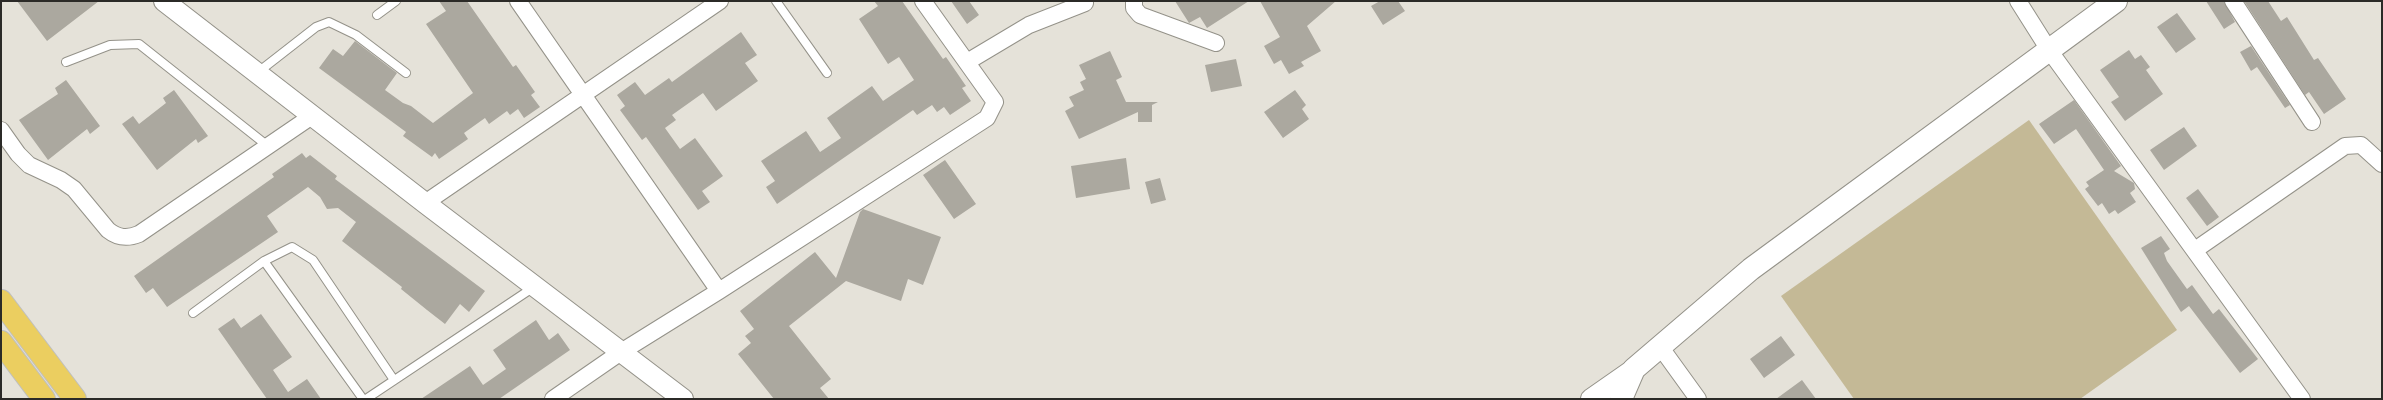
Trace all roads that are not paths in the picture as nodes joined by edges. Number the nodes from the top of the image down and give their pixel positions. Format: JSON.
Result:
{"nodes":[{"id":1,"x":164,"y":1,"type":"edge"},
{"id":2,"x":396,"y":1,"type":"edge"},
{"id":3,"x":518,"y":1,"type":"edge"},
{"id":4,"x":720,"y":1,"type":"edge"},
{"id":5,"x":776,"y":1,"type":"edge"},
{"id":6,"x":923,"y":1,"type":"edge"},
{"id":7,"x":1134,"y":1,"type":"edge"},
{"id":8,"x":2018,"y":1,"type":"edge"},
{"id":9,"x":2116,"y":1,"type":"edge"},
{"id":10,"x":2233,"y":1,"type":"edge"},
{"id":11,"x":1085,"y":3,"type":"dead end"},
{"id":12,"x":377,"y":15,"type":"dead end"},
{"id":13,"x":1216,"y":43,"type":"dead end"},
{"id":14,"x":2049,"y":50,"type":"junction"},
{"id":15,"x":66,"y":62,"type":"dead end"},
{"id":16,"x":967,"y":62,"type":"junction"},
{"id":17,"x":406,"y":73,"type":"dead end"},
{"id":18,"x":826,"y":73,"type":"dead end"},
{"id":19,"x":256,"y":74,"type":"junction"},
{"id":20,"x":584,"y":96,"type":"junction"},
{"id":21,"x":312,"y":116,"type":"junction"},
{"id":22,"x":2312,"y":122,"type":"dead end"},
{"id":23,"x":1,"y":130,"type":"edge"},
{"id":24,"x":269,"y":147,"type":"junction"},
{"id":25,"x":2382,"y":164,"type":"edge"},
{"id":26,"x":425,"y":203,"type":"junction"},
{"id":27,"x":2195,"y":250,"type":"junction"},
{"id":28,"x":264,"y":260,"type":"junction"},
{"id":29,"x":534,"y":287,"type":"junction"},
{"id":30,"x":719,"y":291,"type":"junction"},
{"id":31,"x":1,"y":301,"type":"edge"},
{"id":32,"x":193,"y":313,"type":"dead end"},
{"id":33,"x":1,"y":342,"type":"edge"},
{"id":34,"x":1659,"y":345,"type":"junction"},
{"id":35,"x":620,"y":352,"type":"junction"},
{"id":36,"x":1634,"y":368,"type":"junction"},
{"id":37,"x":394,"y":380,"type":"junction"},
{"id":38,"x":44,"y":399,"type":"edge"},
{"id":39,"x":75,"y":399,"type":"edge"},
{"id":40,"x":365,"y":399,"type":"edge"},
{"id":41,"x":553,"y":399,"type":"edge"},
{"id":42,"x":683,"y":399,"type":"edge"},
{"id":43,"x":1591,"y":399,"type":"edge"},
{"id":44,"x":1621,"y":399,"type":"edge"},
{"id":45,"x":1698,"y":399,"type":"edge"},
{"id":46,"x":2302,"y":399,"type":"edge"}],
"edges":[{"from":1,"to":19,"type":"street"},
{"from":2,"to":12,"type":"lane"},
{"from":3,"to":20,"type":"street"},
{"from":4,"to":20,"type":"street"},
{"from":5,"to":18,"type":"lane"},
{"from":6,"to":16,"type":"street"},
{"from":7,"to":13,"type":"street"},
{"from":8,"to":14,"type":"street"},
{"from":9,"to":14,"type":"main road"},
{"from":10,"to":22,"type":"street"},
{"from":11,"to":16,"type":"street"},
{"from":14,"to":27,"type":"street"},
{"from":14,"to":34,"type":"main road"},
{"from":15,"to":24,"type":"lane"},
{"from":16,"to":30,"type":"street"},
{"from":17,"to":19,"type":"lane"},
{"from":19,"to":21,"type":"street"},
{"from":20,"to":26,"type":"street"},
{"from":20,"to":30,"type":"street"},
{"from":21,"to":24,"type":"street"},
{"from":21,"to":26,"type":"street"},
{"from":23,"to":24,"type":"street"},
{"from":25,"to":27,"type":"street"},
{"from":26,"to":29,"type":"street"},
{"from":27,"to":46,"type":"street"},
{"from":28,"to":32,"type":"lane"},
{"from":28,"to":37,"type":"lane"},
{"from":28,"to":40,"type":"lane"},
{"from":29,"to":35,"type":"street"},
{"from":29,"to":37,"type":"lane"},
{"from":30,"to":35,"type":"street"},
{"from":31,"to":39,"type":"highway"},
{"from":33,"to":38,"type":"highway"},
{"from":34,"to":36,"type":"main road"},
{"from":34,"to":45,"type":"street"},
{"from":35,"to":41,"type":"street"},
{"from":35,"to":42,"type":"street"},
{"from":36,"to":43,"type":"street"},
{"from":36,"to":44,"type":"main road"},
{"from":37,"to":40,"type":"lane"}]}
